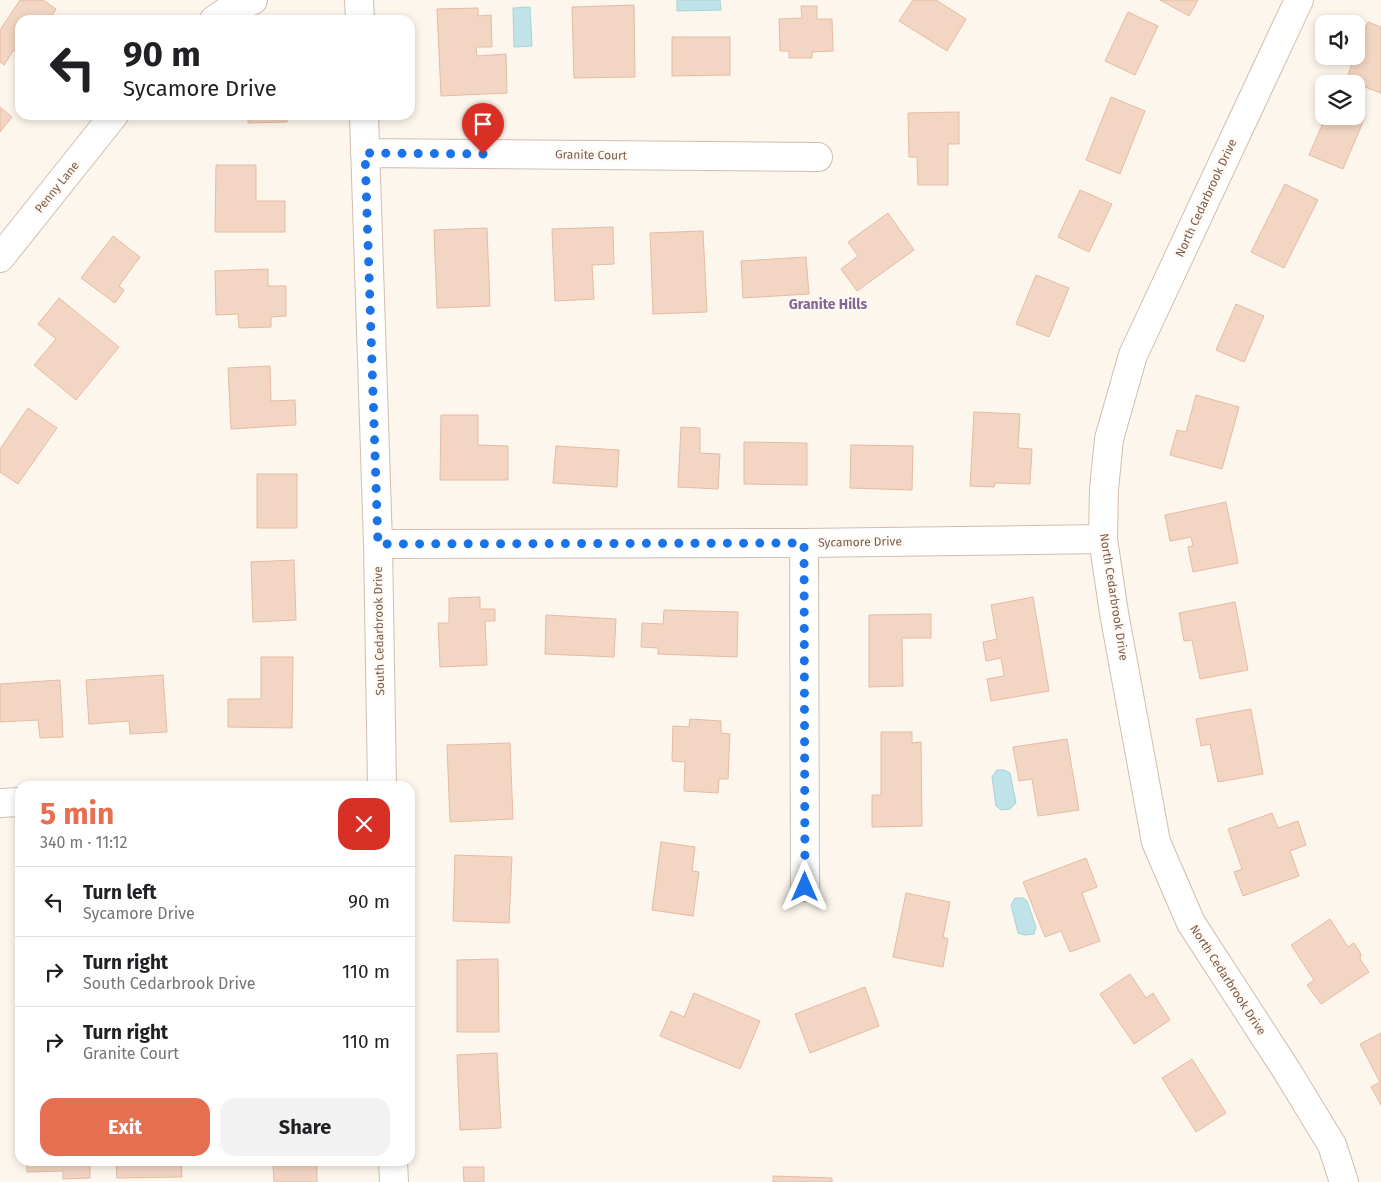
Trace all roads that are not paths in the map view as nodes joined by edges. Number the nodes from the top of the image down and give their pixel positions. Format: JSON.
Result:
{"nodes":[{"id":1,"x":253,"y":0,"type":"edge"},
{"id":2,"x":360,"y":0,"type":"edge"},
{"id":3,"x":1299,"y":0,"type":"edge"},
{"id":4,"x":222,"y":15,"type":"edge"},
{"id":5,"x":360,"y":15,"type":"edge"},
{"id":6,"x":110,"y":120,"type":"edge"},
{"id":7,"x":364,"y":120,"type":"edge"},
{"id":8,"x":365,"y":153,"type":"junction"},
{"id":9,"x":818,"y":157,"type":"dead end"},
{"id":10,"x":0,"y":258,"type":"edge"},
{"id":11,"x":1103,"y":539,"type":"junction"},
{"id":12,"x":804,"y":543,"type":"junction"},
{"id":13,"x":378,"y":544,"type":"junction"},
{"id":14,"x":382,"y":781,"type":"edge"},
{"id":15,"x":15,"y":802,"type":"edge"},
{"id":16,"x":0,"y":803,"type":"edge"},
{"id":17,"x":805,"y":887,"type":"dead end"},
{"id":18,"x":393,"y":1166,"type":"edge"},
{"id":19,"x":394,"y":1182,"type":"edge"},
{"id":20,"x":1344,"y":1182,"type":"edge"}],
"edges":[{"from":1,"to":4,"type":"street"},
{"from":2,"to":5,"type":"street"},
{"from":3,"to":11,"type":"street","name":"North Cedarbrook Drive"},
{"from":6,"to":10,"type":"street","name":"Penny Lane"},
{"from":7,"to":8,"type":"street","name":"South Cedarbrook Drive"},
{"from":8,"to":9,"type":"street","name":"Granite Court"},
{"from":8,"to":13,"type":"street","name":"South Cedarbrook Drive"},
{"from":11,"to":12,"type":"street","name":"Sycamore Drive"},
{"from":11,"to":20,"type":"street","name":"North Cedarbrook Drive"},
{"from":12,"to":13,"type":"street","name":"Sycamore Drive"},
{"from":12,"to":17,"type":"street"},
{"from":13,"to":14,"type":"street","name":"South Cedarbrook Drive"},
{"from":15,"to":16,"type":"street"},
{"from":18,"to":19,"type":"street"}]}
